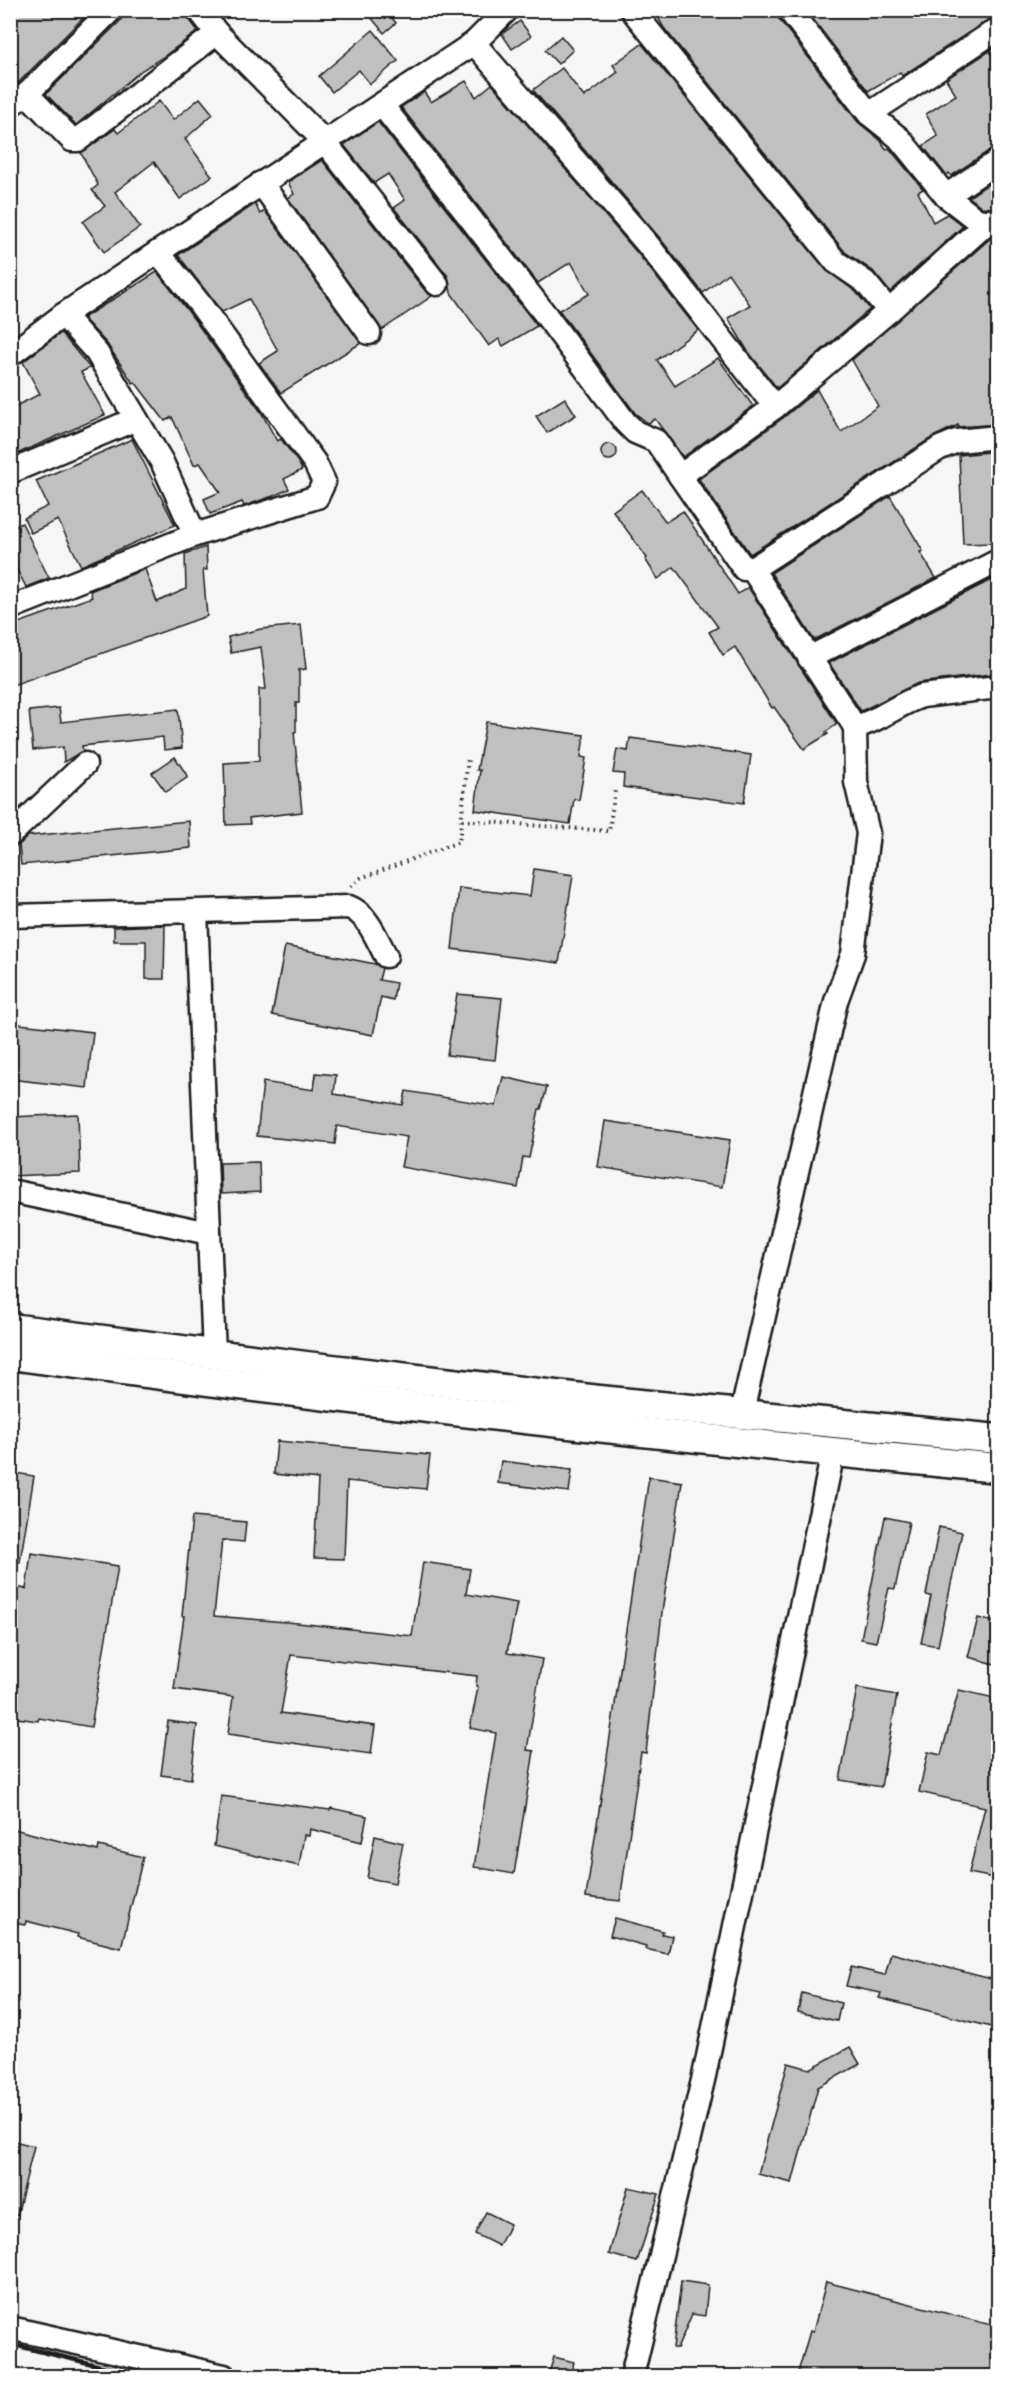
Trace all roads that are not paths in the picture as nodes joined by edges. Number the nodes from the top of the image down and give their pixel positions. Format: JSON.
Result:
{"nodes":[{"id":1,"x":111,"y":10,"type":"edge"},
{"id":2,"x":199,"y":10,"type":"edge"},
{"id":3,"x":507,"y":10,"type":"edge"},
{"id":4,"x":632,"y":10,"type":"edge"},
{"id":5,"x":789,"y":10,"type":"edge"},
{"id":6,"x":999,"y":29,"type":"edge"},
{"id":7,"x":217,"y":33,"type":"junction"},
{"id":8,"x":474,"y":43,"type":"junction"},
{"id":9,"x":19,"y":99,"type":"edge"},
{"id":10,"x":382,"y":105,"type":"junction"},
{"id":11,"x":869,"y":114,"type":"junction"},
{"id":12,"x":324,"y":141,"type":"junction"},
{"id":13,"x":999,"y":161,"type":"edge"},
{"id":14,"x":261,"y":183,"type":"junction"},
{"id":15,"x":946,"y":196,"type":"junction"},
{"id":16,"x":994,"y":222,"type":"edge"},
{"id":17,"x":158,"y":252,"type":"junction"},
{"id":18,"x":437,"y":284,"type":"dead end"},
{"id":19,"x":889,"y":311,"type":"junction"},
{"id":20,"x":63,"y":315,"type":"junction"},
{"id":21,"x":369,"y":333,"type":"dead end"},
{"id":22,"x":14,"y":347,"type":"edge"},
{"id":23,"x":775,"y":407,"type":"junction"},
{"id":24,"x":136,"y":419,"type":"junction"},
{"id":25,"x":999,"y":436,"type":"edge"},
{"id":26,"x":10,"y":472,"type":"edge"},
{"id":27,"x":680,"y":476,"type":"junction"},
{"id":28,"x":195,"y":534,"type":"junction"},
{"id":29,"x":999,"y":561,"type":"edge"},
{"id":30,"x":752,"y":569,"type":"junction"},
{"id":31,"x":10,"y":608,"type":"edge"},
{"id":32,"x":809,"y":658,"type":"junction"},
{"id":33,"x":999,"y":687,"type":"edge"},
{"id":34,"x":855,"y":727,"type":"junction"},
{"id":35,"x":85,"y":764,"type":"dead end"},
{"id":36,"x":10,"y":835,"type":"edge"},
{"id":37,"x":196,"y":912,"type":"junction"},
{"id":38,"x":10,"y":916,"type":"edge"},
{"id":39,"x":386,"y":956,"type":"dead end"},
{"id":40,"x":10,"y":1191,"type":"edge"},
{"id":41,"x":209,"y":1233,"type":"junction"},
{"id":42,"x":10,"y":1328,"type":"edge"},
{"id":43,"x":213,"y":1354,"type":"junction"},
{"id":44,"x":10,"y":1356,"type":"edge"},
{"id":45,"x":742,"y":1412,"type":"junction"},
{"id":46,"x":999,"y":1438,"type":"edge"},
{"id":47,"x":833,"y":1452,"type":"junction"},
{"id":48,"x":999,"y":1468,"type":"edge"},
{"id":49,"x":10,"y":2328,"type":"edge"},
{"id":50,"x":224,"y":2376,"type":"edge"},
{"id":51,"x":632,"y":2376,"type":"edge"}],
"edges":[{"from":1,"to":9,"type":"street"},
{"from":2,"to":7,"type":"street"},
{"from":3,"to":8,"type":"street"},
{"from":4,"to":19,"type":"street"},
{"from":5,"to":11,"type":"street"},
{"from":6,"to":11,"type":"street"},
{"from":7,"to":9,"type":"street"},
{"from":7,"to":12,"type":"street"},
{"from":8,"to":10,"type":"street"},
{"from":8,"to":23,"type":"street"},
{"from":10,"to":12,"type":"street"},
{"from":10,"to":27,"type":"street"},
{"from":11,"to":15,"type":"street"},
{"from":12,"to":14,"type":"street"},
{"from":12,"to":18,"type":"street"},
{"from":13,"to":15,"type":"street"},
{"from":14,"to":17,"type":"street"},
{"from":14,"to":21,"type":"street"},
{"from":15,"to":16,"type":"street"},
{"from":16,"to":19,"type":"street"},
{"from":17,"to":20,"type":"street"},
{"from":17,"to":28,"type":"street"},
{"from":19,"to":23,"type":"street"},
{"from":20,"to":22,"type":"street"},
{"from":20,"to":24,"type":"street"},
{"from":23,"to":27,"type":"street"},
{"from":24,"to":26,"type":"street"},
{"from":24,"to":28,"type":"street"},
{"from":25,"to":30,"type":"street"},
{"from":27,"to":30,"type":"street"},
{"from":28,"to":31,"type":"street"},
{"from":29,"to":32,"type":"street"},
{"from":30,"to":32,"type":"street"},
{"from":32,"to":34,"type":"street"},
{"from":33,"to":34,"type":"street"},
{"from":34,"to":45,"type":"street"},
{"from":35,"to":36,"type":"street"},
{"from":37,"to":38,"type":"street"},
{"from":37,"to":39,"type":"street"},
{"from":37,"to":41,"type":"street"},
{"from":40,"to":41,"type":"street"},
{"from":41,"to":43,"type":"street"},
{"from":42,"to":43,"type":"main road"},
{"from":43,"to":45,"type":"main road"},
{"from":44,"to":47,"type":"main road"},
{"from":45,"to":46,"type":"main road"},
{"from":47,"to":48,"type":"main road"},
{"from":47,"to":51,"type":"street"},
{"from":49,"to":50,"type":"street"}]}
